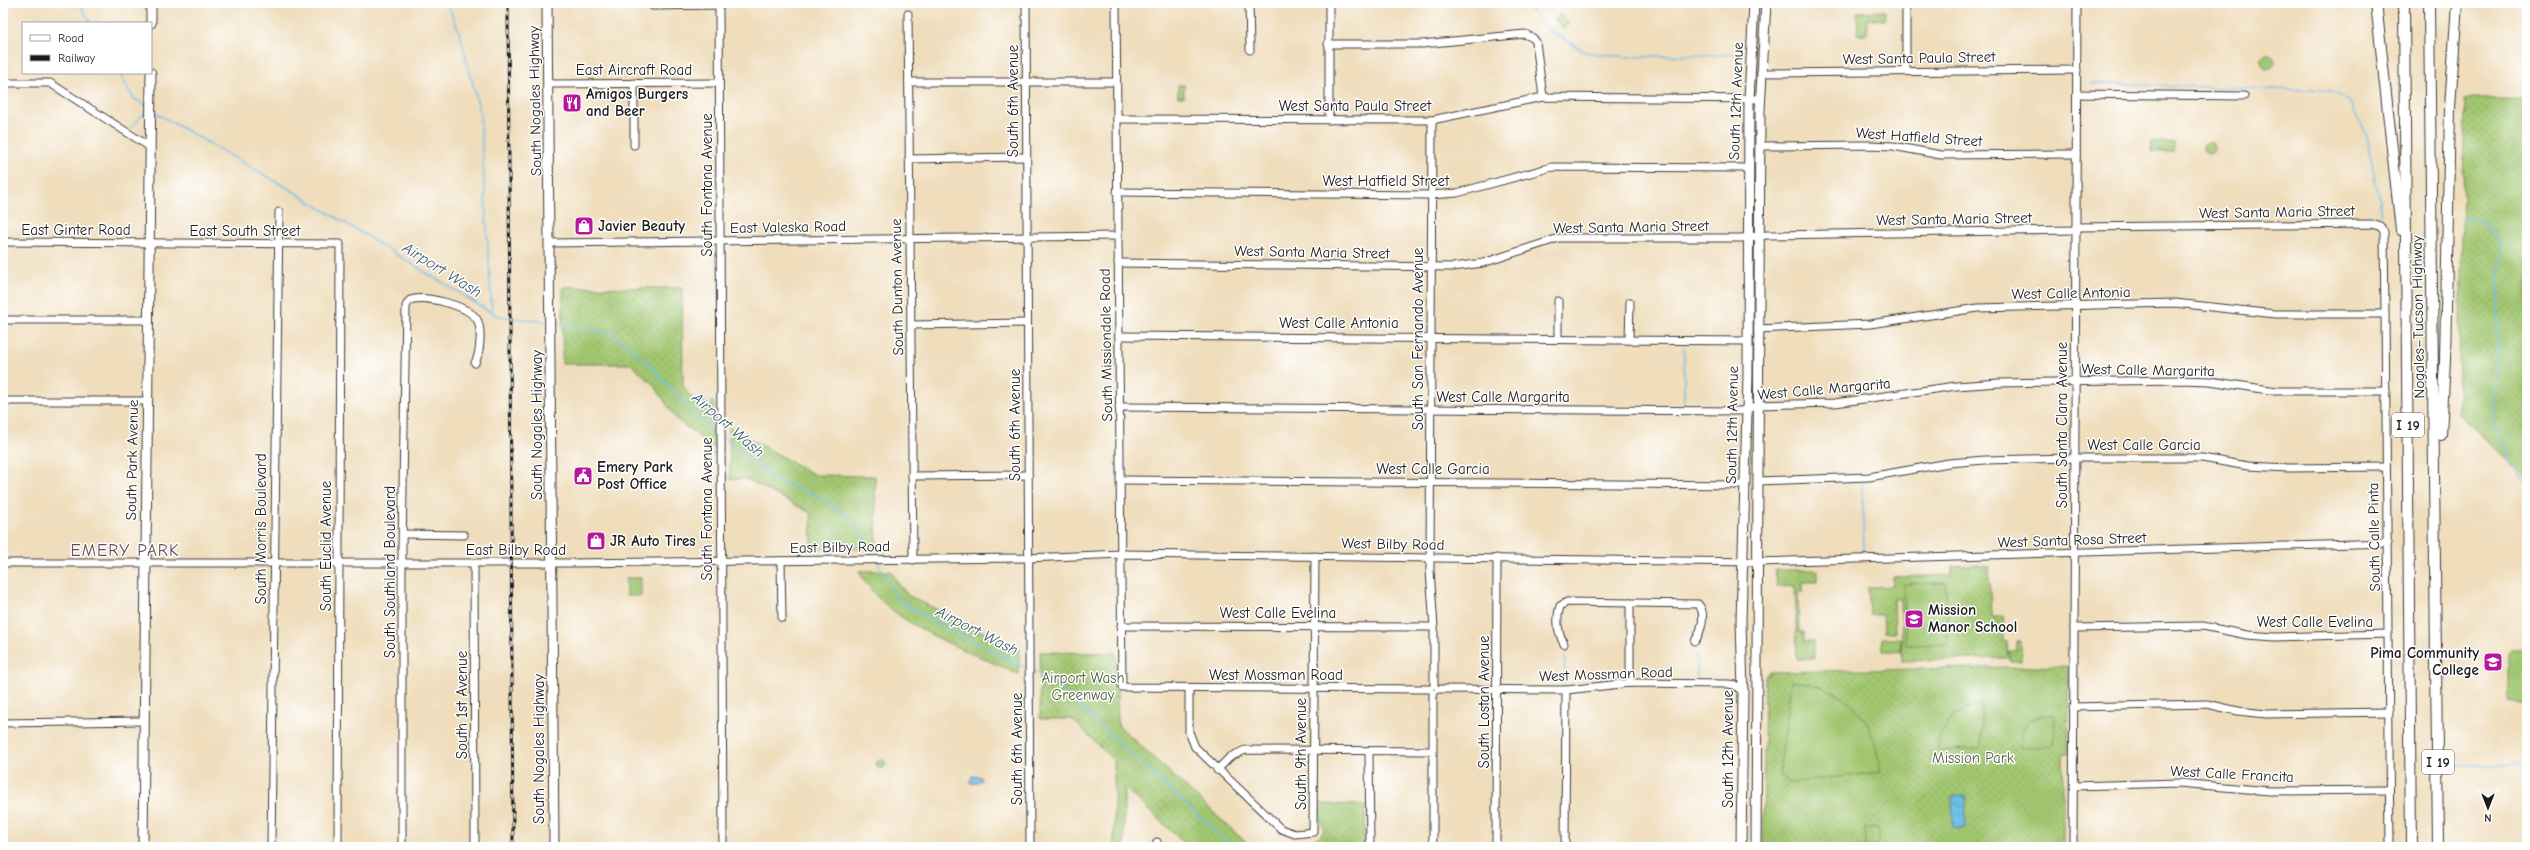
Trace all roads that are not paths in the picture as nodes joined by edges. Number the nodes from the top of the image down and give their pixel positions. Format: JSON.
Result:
{"nodes":[{"id":1,"x":151,"y":3,"type":"edge"},
{"id":2,"x":547,"y":3,"type":"edge"},
{"id":3,"x":1026,"y":3,"type":"edge"},
{"id":4,"x":1116,"y":3,"type":"edge"},
{"id":5,"x":1249,"y":3,"type":"edge"},
{"id":6,"x":1329,"y":3,"type":"edge"},
{"id":7,"x":1754,"y":3,"type":"edge"},
{"id":8,"x":1766,"y":3,"type":"edge"},
{"id":9,"x":1906,"y":3,"type":"edge"},
{"id":10,"x":2077,"y":3,"type":"edge"},
{"id":11,"x":2376,"y":3,"type":"edge"},
{"id":12,"x":2404,"y":3,"type":"edge"},
{"id":13,"x":2429,"y":3,"type":"edge"},
{"id":14,"x":2457,"y":3,"type":"edge"},
{"id":15,"x":719,"y":4,"type":"edge"},
{"id":16,"x":653,"y":6,"type":"dead end"},
{"id":17,"x":908,"y":14,"type":"dead end"},
{"id":18,"x":151,"y":22,"type":"edge"},
{"id":19,"x":1752,"y":34,"type":"junction"},
{"id":20,"x":1328,"y":44,"type":"junction"},
{"id":21,"x":1250,"y":50,"type":"dead end"},
{"id":22,"x":1763,"y":50,"type":"junction"},
{"id":23,"x":2077,"y":70,"type":"junction"},
{"id":24,"x":1906,"y":72,"type":"junction"},
{"id":25,"x":150,"y":74,"type":"edge"},
{"id":26,"x":1761,"y":74,"type":"junction"},
{"id":27,"x":1027,"y":81,"type":"junction"},
{"id":28,"x":909,"y":82,"type":"junction"},
{"id":29,"x":1116,"y":82,"type":"junction"},
{"id":30,"x":3,"y":83,"type":"edge"},
{"id":31,"x":634,"y":83,"type":"junction"},
{"id":32,"x":719,"y":83,"type":"junction"},
{"id":33,"x":549,"y":84,"type":"junction"},
{"id":34,"x":2077,"y":94,"type":"junction"},
{"id":35,"x":2244,"y":96,"type":"dead end"},
{"id":36,"x":1543,"y":97,"type":"junction"},
{"id":37,"x":1749,"y":99,"type":"junction"},
{"id":38,"x":1760,"y":99,"type":"junction"},
{"id":39,"x":1117,"y":119,"type":"junction"},
{"id":40,"x":1329,"y":120,"type":"junction"},
{"id":41,"x":1432,"y":120,"type":"junction"},
{"id":42,"x":634,"y":145,"type":"dead end"},
{"id":43,"x":1760,"y":146,"type":"junction"},
{"id":44,"x":150,"y":147,"type":"junction"},
{"id":45,"x":2076,"y":154,"type":"junction"},
{"id":46,"x":1026,"y":157,"type":"junction"},
{"id":47,"x":909,"y":158,"type":"junction"},
{"id":48,"x":1748,"y":168,"type":"junction"},
{"id":49,"x":1118,"y":192,"type":"junction"},
{"id":50,"x":1432,"y":195,"type":"junction"},
{"id":51,"x":279,"y":212,"type":"dead end"},
{"id":52,"x":2381,"y":227,"type":"joint"},
{"id":53,"x":2076,"y":228,"type":"junction"},
{"id":54,"x":1759,"y":235,"type":"junction"},
{"id":55,"x":1118,"y":236,"type":"junction"},
{"id":56,"x":1026,"y":237,"type":"junction"},
{"id":57,"x":1748,"y":238,"type":"junction"},
{"id":58,"x":910,"y":239,"type":"junction"},
{"id":59,"x":720,"y":240,"type":"junction"},
{"id":60,"x":3,"y":242,"type":"edge"},
{"id":61,"x":148,"y":243,"type":"junction"},
{"id":62,"x":550,"y":243,"type":"junction"},
{"id":63,"x":278,"y":244,"type":"junction"},
{"id":64,"x":340,"y":244,"type":"joint"},
{"id":65,"x":1118,"y":263,"type":"junction"},
{"id":66,"x":1432,"y":267,"type":"junction"},
{"id":67,"x":2407,"y":287,"type":"junction"},
{"id":68,"x":1558,"y":302,"type":"dead end"},
{"id":69,"x":1630,"y":302,"type":"dead end"},
{"id":70,"x":2076,"y":306,"type":"junction"},
{"id":71,"x":2385,"y":314,"type":"junction"},
{"id":72,"x":3,"y":320,"type":"edge"},
{"id":73,"x":149,"y":320,"type":"junction"},
{"id":74,"x":1027,"y":323,"type":"junction"},
{"id":75,"x":911,"y":325,"type":"junction"},
{"id":76,"x":1758,"y":329,"type":"junction"},
{"id":77,"x":1119,"y":336,"type":"junction"},
{"id":78,"x":1431,"y":337,"type":"junction"},
{"id":79,"x":1558,"y":339,"type":"junction"},
{"id":80,"x":1629,"y":340,"type":"junction"},
{"id":81,"x":1747,"y":341,"type":"junction"},
{"id":82,"x":475,"y":363,"type":"dead end"},
{"id":83,"x":2075,"y":382,"type":"junction"},
{"id":84,"x":2386,"y":391,"type":"junction"},
{"id":85,"x":3,"y":401,"type":"edge"},
{"id":86,"x":148,"y":401,"type":"junction"},
{"id":87,"x":1758,"y":405,"type":"junction"},
{"id":88,"x":1119,"y":407,"type":"junction"},
{"id":89,"x":1430,"y":409,"type":"junction"},
{"id":90,"x":1746,"y":411,"type":"junction"},
{"id":91,"x":2075,"y":458,"type":"junction"},
{"id":92,"x":2386,"y":467,"type":"junction"},
{"id":93,"x":1028,"y":475,"type":"junction"},
{"id":94,"x":912,"y":476,"type":"junction"},
{"id":95,"x":1120,"y":480,"type":"junction"},
{"id":96,"x":1757,"y":481,"type":"junction"},
{"id":97,"x":1430,"y":482,"type":"junction"},
{"id":98,"x":1745,"y":485,"type":"junction"},
{"id":99,"x":2436,"y":513,"type":"junction"},
{"id":100,"x":402,"y":534,"type":"junction"},
{"id":101,"x":464,"y":535,"type":"dead end"},
{"id":102,"x":2388,"y":543,"type":"junction"},
{"id":103,"x":2074,"y":552,"type":"junction"},
{"id":104,"x":1121,"y":554,"type":"junction"},
{"id":105,"x":1315,"y":556,"type":"junction"},
{"id":106,"x":1430,"y":557,"type":"junction"},
{"id":107,"x":1028,"y":558,"type":"junction"},
{"id":108,"x":1498,"y":558,"type":"junction"},
{"id":109,"x":913,"y":560,"type":"junction"},
{"id":110,"x":720,"y":561,"type":"junction"},
{"id":111,"x":781,"y":561,"type":"junction"},
{"id":112,"x":552,"y":562,"type":"junction"},
{"id":113,"x":1742,"y":562,"type":"junction"},
{"id":114,"x":1757,"y":562,"type":"junction"},
{"id":115,"x":3,"y":563,"type":"edge"},
{"id":116,"x":402,"y":563,"type":"junction"},
{"id":117,"x":474,"y":563,"type":"junction"},
{"id":118,"x":144,"y":564,"type":"junction"},
{"id":119,"x":276,"y":564,"type":"junction"},
{"id":120,"x":340,"y":564,"type":"junction"},
{"id":121,"x":1630,"y":603,"type":"junction"},
{"id":122,"x":782,"y":618,"type":"dead end"},
{"id":123,"x":1121,"y":626,"type":"junction"},
{"id":124,"x":1315,"y":626,"type":"junction"},
{"id":125,"x":1434,"y":627,"type":"junction"},
{"id":126,"x":2074,"y":628,"type":"junction"},
{"id":127,"x":2388,"y":634,"type":"junction"},
{"id":128,"x":1695,"y":642,"type":"dead end"},
{"id":129,"x":1564,"y":644,"type":"dead end"},
{"id":130,"x":1742,"y":658,"type":"junction"},
{"id":131,"x":1742,"y":671,"type":"junction"},
{"id":132,"x":1757,"y":671,"type":"junction"},
{"id":133,"x":1630,"y":683,"type":"junction"},
{"id":134,"x":1728,"y":684,"type":"junction"},
{"id":135,"x":1122,"y":687,"type":"joint"},
{"id":136,"x":1189,"y":688,"type":"junction"},
{"id":137,"x":1315,"y":689,"type":"junction"},
{"id":138,"x":1434,"y":689,"type":"junction"},
{"id":139,"x":1497,"y":690,"type":"junction"},
{"id":140,"x":1566,"y":690,"type":"junction"},
{"id":141,"x":1743,"y":692,"type":"junction"},
{"id":142,"x":2073,"y":707,"type":"junction"},
{"id":143,"x":2389,"y":712,"type":"junction"},
{"id":144,"x":143,"y":721,"type":"junction"},
{"id":145,"x":3,"y":723,"type":"edge"},
{"id":146,"x":1315,"y":750,"type":"junction"},
{"id":147,"x":1369,"y":751,"type":"junction"},
{"id":148,"x":1432,"y":751,"type":"junction"},
{"id":149,"x":1217,"y":770,"type":"junction"},
{"id":150,"x":2073,"y":786,"type":"junction"},
{"id":151,"x":2389,"y":790,"type":"junction"},
{"id":152,"x":143,"y":847,"type":"edge"},
{"id":153,"x":271,"y":847,"type":"edge"},
{"id":154,"x":338,"y":847,"type":"edge"},
{"id":155,"x":402,"y":847,"type":"edge"},
{"id":156,"x":475,"y":847,"type":"edge"},
{"id":157,"x":554,"y":847,"type":"edge"},
{"id":158,"x":723,"y":847,"type":"edge"},
{"id":159,"x":1030,"y":847,"type":"edge"},
{"id":160,"x":1370,"y":847,"type":"edge"},
{"id":161,"x":1433,"y":847,"type":"edge"},
{"id":162,"x":1496,"y":847,"type":"edge"},
{"id":163,"x":1565,"y":847,"type":"edge"},
{"id":164,"x":1741,"y":847,"type":"edge"},
{"id":165,"x":1756,"y":847,"type":"edge"},
{"id":166,"x":2073,"y":847,"type":"edge"},
{"id":167,"x":2390,"y":847,"type":"edge"},
{"id":168,"x":2411,"y":847,"type":"edge"},
{"id":169,"x":2438,"y":847,"type":"edge"}],
"edges":[{"from":1,"to":18,"type":"main road"},
{"from":2,"to":33,"type":"main road","name":"South Nogales Highway"},
{"from":3,"to":27,"type":"street","name":"South 6th Avenue"},
{"from":4,"to":29,"type":"street","name":"South Missiondale Road"},
{"from":5,"to":21,"type":"street"},
{"from":6,"to":20,"type":"street"},
{"from":7,"to":19,"type":"main road","name":"South 12th Avenue"},
{"from":8,"to":22,"type":"main road","name":"South 12th Avenue"},
{"from":9,"to":24,"type":"street"},
{"from":10,"to":23,"type":"street","name":"South Santa Clara Avenue"},
{"from":11,"to":67,"type":"highway"},
{"from":12,"to":67,"type":"highway","name":"Nogales–Tucson Highway","number":"I 19"},
{"from":13,"to":99,"type":"highway","name":"Nogales–Tucson Highway","number":"I 19"},
{"from":14,"to":99,"type":"highway"},
{"from":15,"to":16,"type":"street"},
{"from":15,"to":32,"type":"street","name":"South Fontana Avenue"},
{"from":17,"to":28,"type":"street","name":"South Dunton Avenue"},
{"from":19,"to":22,"type":"main road"},
{"from":19,"to":37,"type":"main road","name":"South 12th Avenue"},
{"from":20,"to":36,"type":"street"},
{"from":20,"to":40,"type":"street"},
{"from":22,"to":26,"type":"main road","name":"South 12th Avenue"},
{"from":23,"to":24,"type":"street","name":"West Santa Paula Street"},
{"from":23,"to":34,"type":"street","name":"South Santa Clara Avenue"},
{"from":24,"to":26,"type":"street","name":"West Santa Paula Street"},
{"from":25,"to":44,"type":"main road","name":"South Park Avenue"},
{"from":26,"to":38,"type":"main road","name":"South 12th Avenue"},
{"from":27,"to":28,"type":"street"},
{"from":27,"to":29,"type":"street"},
{"from":27,"to":46,"type":"street","name":"South 6th Avenue"},
{"from":28,"to":47,"type":"street","name":"South Dunton Avenue"},
{"from":29,"to":39,"type":"street","name":"South Missiondale Road"},
{"from":30,"to":44,"type":"street"},
{"from":31,"to":32,"type":"street","name":"East Aircraft Road"},
{"from":31,"to":33,"type":"street","name":"East Aircraft Road"},
{"from":31,"to":42,"type":"street"},
{"from":32,"to":59,"type":"street","name":"South Fontana Avenue"},
{"from":33,"to":62,"type":"main road","name":"South Nogales Highway"},
{"from":34,"to":35,"type":"street"},
{"from":34,"to":45,"type":"street","name":"South Santa Clara Avenue"},
{"from":36,"to":37,"type":"street","name":"West Santa Paula Street"},
{"from":36,"to":41,"type":"street","name":"West Santa Paula Street"},
{"from":37,"to":38,"type":"street","name":"West Santa Paula Street"},
{"from":37,"to":48,"type":"main road","name":"South 12th Avenue"},
{"from":38,"to":43,"type":"main road","name":"South 12th Avenue"},
{"from":39,"to":40,"type":"street","name":"West Santa Paula Street"},
{"from":39,"to":49,"type":"street","name":"South Missiondale Road"},
{"from":40,"to":41,"type":"street","name":"West Santa Paula Street"},
{"from":41,"to":50,"type":"street","name":"South San Fernando Avenue"},
{"from":43,"to":45,"type":"street","name":"West Hatfield Street"},
{"from":43,"to":54,"type":"main road","name":"South 12th Avenue"},
{"from":44,"to":61,"type":"main road","name":"South Park Avenue"},
{"from":45,"to":53,"type":"street","name":"South Santa Clara Avenue"},
{"from":46,"to":47,"type":"street"},
{"from":46,"to":56,"type":"street","name":"South 6th Avenue"},
{"from":47,"to":58,"type":"street","name":"South Dunton Avenue"},
{"from":48,"to":50,"type":"street","name":"West Hatfield Street"},
{"from":48,"to":57,"type":"main road","name":"South 12th Avenue"},
{"from":49,"to":50,"type":"street","name":"West Hatfield Street"},
{"from":49,"to":55,"type":"street","name":"South Missiondale Road"},
{"from":50,"to":66,"type":"street","name":"South San Fernando Avenue"},
{"from":51,"to":63,"type":"street","name":"South Morris Boulevard"},
{"from":52,"to":53,"type":"street","name":"West Santa Maria Street"},
{"from":52,"to":71,"type":"street","name":"South Calle Pinta"},
{"from":53,"to":54,"type":"street","name":"West Santa Maria Street"},
{"from":53,"to":70,"type":"street","name":"South Santa Clara Avenue"},
{"from":54,"to":57,"type":"street","name":"West Santa Maria Street"},
{"from":54,"to":76,"type":"main road","name":"South 12th Avenue"},
{"from":55,"to":56,"type":"street","name":"East Valeska Road"},
{"from":55,"to":65,"type":"street","name":"South Missiondale Road"},
{"from":56,"to":58,"type":"street","name":"East Valeska Road"},
{"from":56,"to":74,"type":"street","name":"South 6th Avenue"},
{"from":57,"to":66,"type":"street","name":"West Santa Maria Street"},
{"from":57,"to":81,"type":"main road","name":"South 12th Avenue"},
{"from":58,"to":59,"type":"street","name":"East Valeska Road"},
{"from":58,"to":75,"type":"street","name":"South Dunton Avenue"},
{"from":59,"to":62,"type":"street","name":"East Valeska Road"},
{"from":59,"to":110,"type":"street","name":"South Fontana Avenue"},
{"from":60,"to":61,"type":"street","name":"East Ginter Road"},
{"from":61,"to":63,"type":"street","name":"East South Street"},
{"from":61,"to":73,"type":"main road","name":"South Park Avenue"},
{"from":62,"to":112,"type":"main road","name":"South Nogales Highway"},
{"from":63,"to":64,"type":"street","name":"East South Street"},
{"from":63,"to":119,"type":"street","name":"South Morris Boulevard"},
{"from":64,"to":120,"type":"street","name":"South Euclid Avenue"},
{"from":65,"to":66,"type":"street","name":"West Santa Maria Street"},
{"from":65,"to":77,"type":"street","name":"South Missiondale Road"},
{"from":66,"to":78,"type":"street","name":"South San Fernando Avenue"},
{"from":67,"to":168,"type":"highway","name":"Nogales–Tucson Highway","number":"I 19"},
{"from":68,"to":79,"type":"street"},
{"from":69,"to":80,"type":"street"},
{"from":70,"to":71,"type":"street","name":"West Calle Antonia"},
{"from":70,"to":76,"type":"street","name":"West Calle Antonia"},
{"from":70,"to":83,"type":"street","name":"South Santa Clara Avenue"},
{"from":71,"to":84,"type":"street","name":"South Calle Pinta"},
{"from":72,"to":73,"type":"street"},
{"from":73,"to":86,"type":"main road","name":"South Park Avenue"},
{"from":74,"to":75,"type":"street"},
{"from":74,"to":93,"type":"street","name":"South 6th Avenue"},
{"from":75,"to":94,"type":"street","name":"South Dunton Avenue"},
{"from":76,"to":87,"type":"main road","name":"South 12th Avenue"},
{"from":77,"to":78,"type":"street","name":"West Calle Antonia"},
{"from":77,"to":88,"type":"street","name":"South Missiondale Road"},
{"from":78,"to":79,"type":"street","name":"West Calle Antonia"},
{"from":78,"to":89,"type":"street","name":"South San Fernando Avenue"},
{"from":79,"to":80,"type":"street","name":"West Calle Antonia"},
{"from":80,"to":81,"type":"street","name":"West Calle Antonia"},
{"from":81,"to":90,"type":"main road","name":"South 12th Avenue"},
{"from":82,"to":100,"type":"street","name":"South Southland Boulevard"},
{"from":83,"to":84,"type":"street","name":"West Calle Margarita"},
{"from":83,"to":87,"type":"street","name":"West Calle Margarita"},
{"from":83,"to":91,"type":"street","name":"South Santa Clara Avenue"},
{"from":84,"to":92,"type":"street","name":"South Calle Pinta"},
{"from":85,"to":86,"type":"street"},
{"from":86,"to":118,"type":"main road","name":"South Park Avenue"},
{"from":87,"to":90,"type":"street","name":"West Calle Margarita"},
{"from":87,"to":96,"type":"main road","name":"South 12th Avenue"},
{"from":88,"to":89,"type":"street","name":"West Calle Margarita"},
{"from":88,"to":95,"type":"street","name":"South Missiondale Road"},
{"from":89,"to":90,"type":"street","name":"West Calle Margarita"},
{"from":89,"to":97,"type":"street","name":"South San Fernando Avenue"},
{"from":90,"to":98,"type":"main road","name":"South 12th Avenue"},
{"from":91,"to":92,"type":"street","name":"West Calle Garcia"},
{"from":91,"to":96,"type":"street","name":"West Calle Garcia"},
{"from":91,"to":103,"type":"street","name":"South Santa Clara Avenue"},
{"from":92,"to":102,"type":"street","name":"South Calle Pinta"},
{"from":93,"to":94,"type":"street"},
{"from":93,"to":107,"type":"street","name":"South 6th Avenue"},
{"from":94,"to":109,"type":"street","name":"South Dunton Avenue"},
{"from":95,"to":97,"type":"street","name":"West Calle Garcia"},
{"from":95,"to":104,"type":"street","name":"South Missiondale Road"},
{"from":96,"to":114,"type":"main road","name":"South 12th Avenue"},
{"from":97,"to":98,"type":"street","name":"West Calle Garcia"},
{"from":97,"to":106,"type":"street","name":"South San Fernando Avenue"},
{"from":98,"to":113,"type":"main road","name":"South 12th Avenue"},
{"from":99,"to":169,"type":"highway","name":"Nogales–Tucson Highway","number":"I 19"},
{"from":100,"to":101,"type":"street"},
{"from":100,"to":116,"type":"street","name":"South Southland Boulevard"},
{"from":102,"to":103,"type":"street","name":"West Santa Rosa Street"},
{"from":102,"to":127,"type":"street","name":"South Calle Pinta"},
{"from":103,"to":114,"type":"street","name":"West Santa Rosa Street"},
{"from":103,"to":126,"type":"street","name":"South Santa Clara Avenue"},
{"from":104,"to":105,"type":"street","name":"West Bilby Road"},
{"from":104,"to":107,"type":"street","name":"West Bilby Road"},
{"from":104,"to":123,"type":"street","name":"South Missiondale Road"},
{"from":105,"to":106,"type":"street","name":"West Bilby Road"},
{"from":105,"to":124,"type":"street","name":"South 9th Avenue"},
{"from":106,"to":108,"type":"street","name":"West Bilby Road"},
{"from":106,"to":125,"type":"street","name":"South San Fernando Avenue"},
{"from":107,"to":109,"type":"street","name":"East Bilby Road"},
{"from":107,"to":159,"type":"street","name":"South 6th Avenue"},
{"from":108,"to":113,"type":"street","name":"West Bilby Road"},
{"from":108,"to":139,"type":"street","name":"South Lostan Avenue"},
{"from":109,"to":111,"type":"street","name":"East Bilby Road"},
{"from":110,"to":111,"type":"street","name":"East Bilby Road"},
{"from":110,"to":112,"type":"street","name":"East Bilby Road"},
{"from":110,"to":158,"type":"street","name":"South Fontana Avenue"},
{"from":111,"to":122,"type":"street"},
{"from":112,"to":117,"type":"street","name":"East Bilby Road"},
{"from":112,"to":157,"type":"main road","name":"South Nogales Highway"},
{"from":113,"to":114,"type":"street","name":"West Bilby Road"},
{"from":113,"to":130,"type":"main road","name":"South 12th Avenue"},
{"from":114,"to":132,"type":"main road","name":"South 12th Avenue"},
{"from":115,"to":118,"type":"street","name":"East Bilby Road"},
{"from":116,"to":117,"type":"street","name":"East Bilby Road"},
{"from":116,"to":120,"type":"street","name":"East Bilby Road"},
{"from":116,"to":155,"type":"street","name":"South Southland Boulevard"},
{"from":117,"to":156,"type":"street","name":"South 1st Avenue"},
{"from":118,"to":119,"type":"street","name":"East Bilby Road"},
{"from":118,"to":144,"type":"main road","name":"South Park Avenue"},
{"from":119,"to":120,"type":"street","name":"East Bilby Road"},
{"from":119,"to":153,"type":"street","name":"South Morris Boulevard"},
{"from":120,"to":154,"type":"street","name":"South Euclid Avenue"},
{"from":121,"to":128,"type":"street"},
{"from":121,"to":129,"type":"street"},
{"from":121,"to":133,"type":"street"},
{"from":123,"to":124,"type":"street","name":"West Calle Evelina"},
{"from":123,"to":135,"type":"street","name":"South Missiondale Road"},
{"from":124,"to":125,"type":"street","name":"West Calle Evelina"},
{"from":124,"to":137,"type":"street","name":"South 9th Avenue"},
{"from":125,"to":138,"type":"street","name":"South San Fernando Avenue"},
{"from":126,"to":127,"type":"street","name":"West Calle Evelina"},
{"from":126,"to":142,"type":"street","name":"South Santa Clara Avenue"},
{"from":127,"to":143,"type":"street","name":"South Calle Pinta"},
{"from":130,"to":131,"type":"main road","name":"South 12th Avenue"},
{"from":130,"to":134,"type":"street"},
{"from":131,"to":132,"type":"main road"},
{"from":131,"to":141,"type":"main road","name":"South 12th Avenue"},
{"from":132,"to":165,"type":"main road","name":"South 12th Avenue"},
{"from":133,"to":134,"type":"street","name":"West Mossman Road"},
{"from":133,"to":140,"type":"street","name":"West Mossman Road"},
{"from":134,"to":141,"type":"street"},
{"from":135,"to":136,"type":"street","name":"West Mossman Road"},
{"from":136,"to":137,"type":"street","name":"West Mossman Road"},
{"from":136,"to":149,"type":"street"},
{"from":137,"to":138,"type":"street","name":"West Mossman Road"},
{"from":137,"to":146,"type":"street","name":"South 9th Avenue"},
{"from":138,"to":139,"type":"street","name":"West Mossman Road"},
{"from":138,"to":148,"type":"street","name":"South San Fernando Avenue"},
{"from":139,"to":140,"type":"street","name":"West Mossman Road"},
{"from":139,"to":162,"type":"street","name":"South Lostan Avenue"},
{"from":140,"to":163,"type":"street"},
{"from":141,"to":164,"type":"main road","name":"South 12th Avenue"},
{"from":142,"to":143,"type":"street"},
{"from":142,"to":150,"type":"street","name":"South Santa Clara Avenue"},
{"from":143,"to":151,"type":"street","name":"South Calle Pinta"},
{"from":144,"to":145,"type":"street"},
{"from":144,"to":152,"type":"main road","name":"South Park Avenue"},
{"from":146,"to":147,"type":"street"},
{"from":146,"to":149,"type":"street"},
{"from":146,"to":149,"type":"street","name":"South 9th Avenue"},
{"from":147,"to":148,"type":"street"},
{"from":147,"to":160,"type":"street"},
{"from":148,"to":161,"type":"street","name":"South San Fernando Avenue"},
{"from":150,"to":151,"type":"street","name":"West Calle Francita"},
{"from":150,"to":166,"type":"street","name":"South Santa Clara Avenue"},
{"from":151,"to":167,"type":"street","name":"South Calle Pinta"}]}
